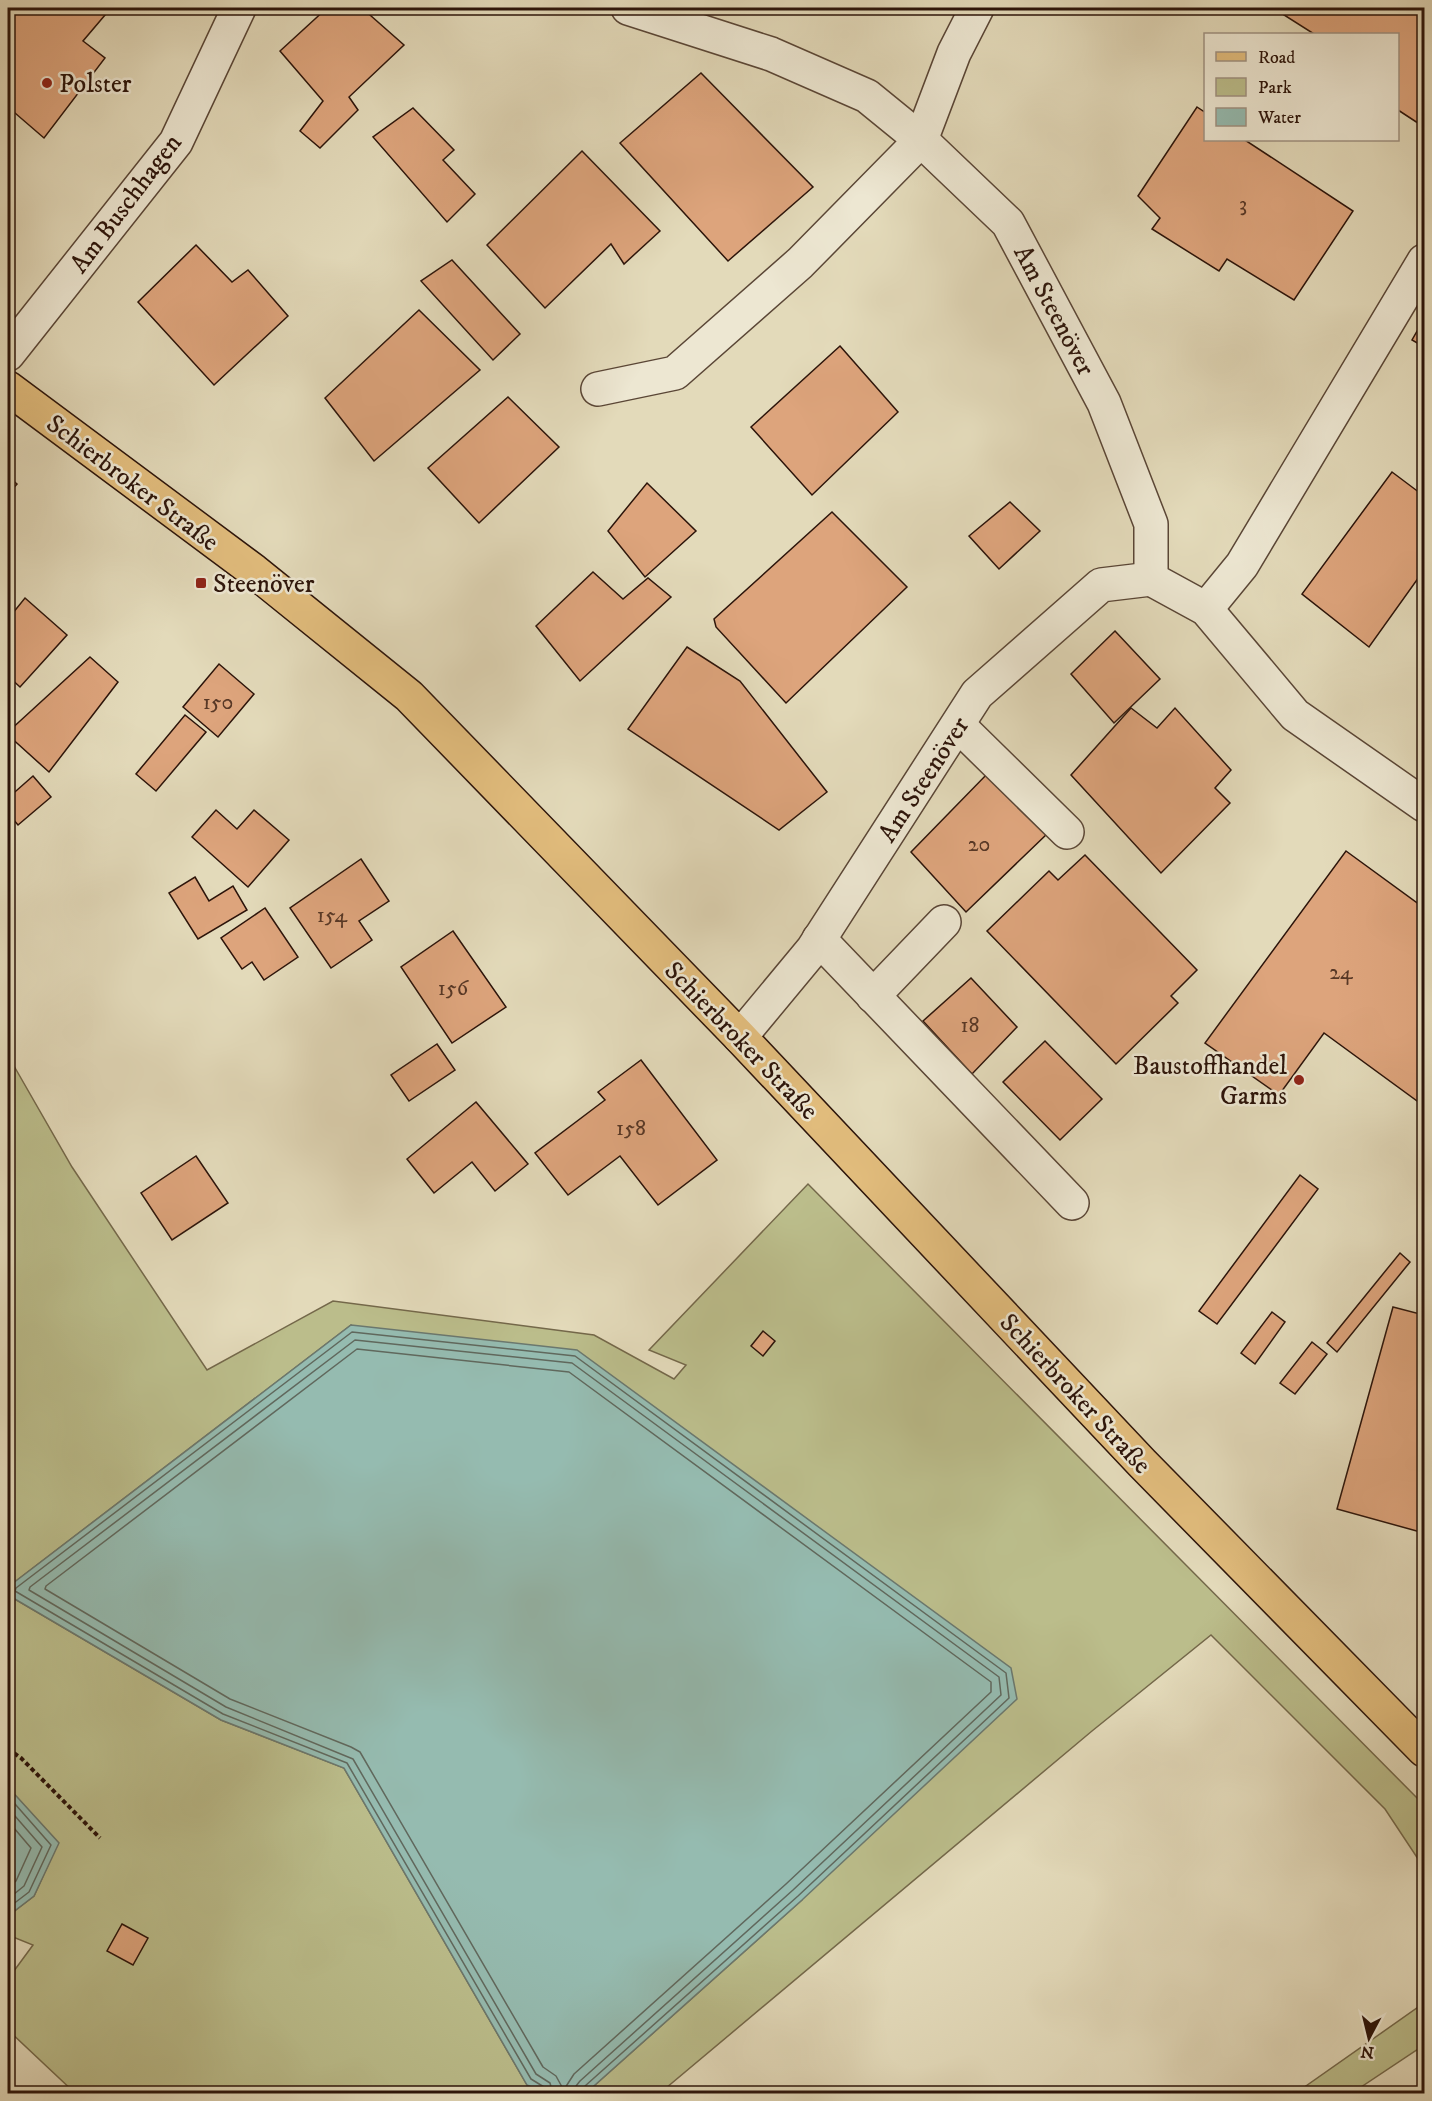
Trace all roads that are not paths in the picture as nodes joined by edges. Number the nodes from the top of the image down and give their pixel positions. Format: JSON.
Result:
{"nodes":[{"id":1,"x":240,"y":8,"type":"edge"},
{"id":2,"x":628,"y":8,"type":"edge"},
{"id":3,"x":977,"y":8,"type":"edge"},
{"id":4,"x":921,"y":140,"type":"junction"},
{"id":5,"x":1425,"y":261,"type":"edge"},
{"id":6,"x":8,"y":354,"type":"edge"},
{"id":7,"x":8,"y":388,"type":"edge"},
{"id":8,"x":598,"y":389,"type":"dead end"},
{"id":9,"x":1151,"y":579,"type":"junction"},
{"id":10,"x":1206,"y":609,"type":"junction"},
{"id":11,"x":958,"y":725,"type":"junction"},
{"id":12,"x":1425,"y":806,"type":"edge"},
{"id":13,"x":1067,"y":832,"type":"dead end"},
{"id":14,"x":944,"y":922,"type":"dead end"},
{"id":15,"x":819,"y":939,"type":"junction"},
{"id":16,"x":873,"y":996,"type":"junction"},
{"id":17,"x":740,"y":1037,"type":"junction"},
{"id":18,"x":1072,"y":1203,"type":"dead end"},
{"id":19,"x":1425,"y":1750,"type":"edge"}],
"edges":[{"from":1,"to":6,"type":"street","name":"Am Buschhagen"},
{"from":2,"to":4,"type":"street","name":"Am Steenöver"},
{"from":3,"to":4,"type":"street"},
{"from":4,"to":8,"type":"street"},
{"from":4,"to":9,"type":"street","name":"Am Steenöver"},
{"from":5,"to":10,"type":"street"},
{"from":7,"to":17,"type":"main road","name":"Schierbroker Straße"},
{"from":9,"to":10,"type":"street"},
{"from":9,"to":11,"type":"street","name":"Am Steenöver"},
{"from":10,"to":12,"type":"street"},
{"from":11,"to":13,"type":"street"},
{"from":11,"to":15,"type":"street","name":"Am Steenöver"},
{"from":14,"to":16,"type":"street"},
{"from":15,"to":16,"type":"street"},
{"from":15,"to":17,"type":"street","name":"Am Steenöver"},
{"from":16,"to":18,"type":"street"},
{"from":17,"to":19,"type":"main road","name":"Schierbroker Straße"}]}
